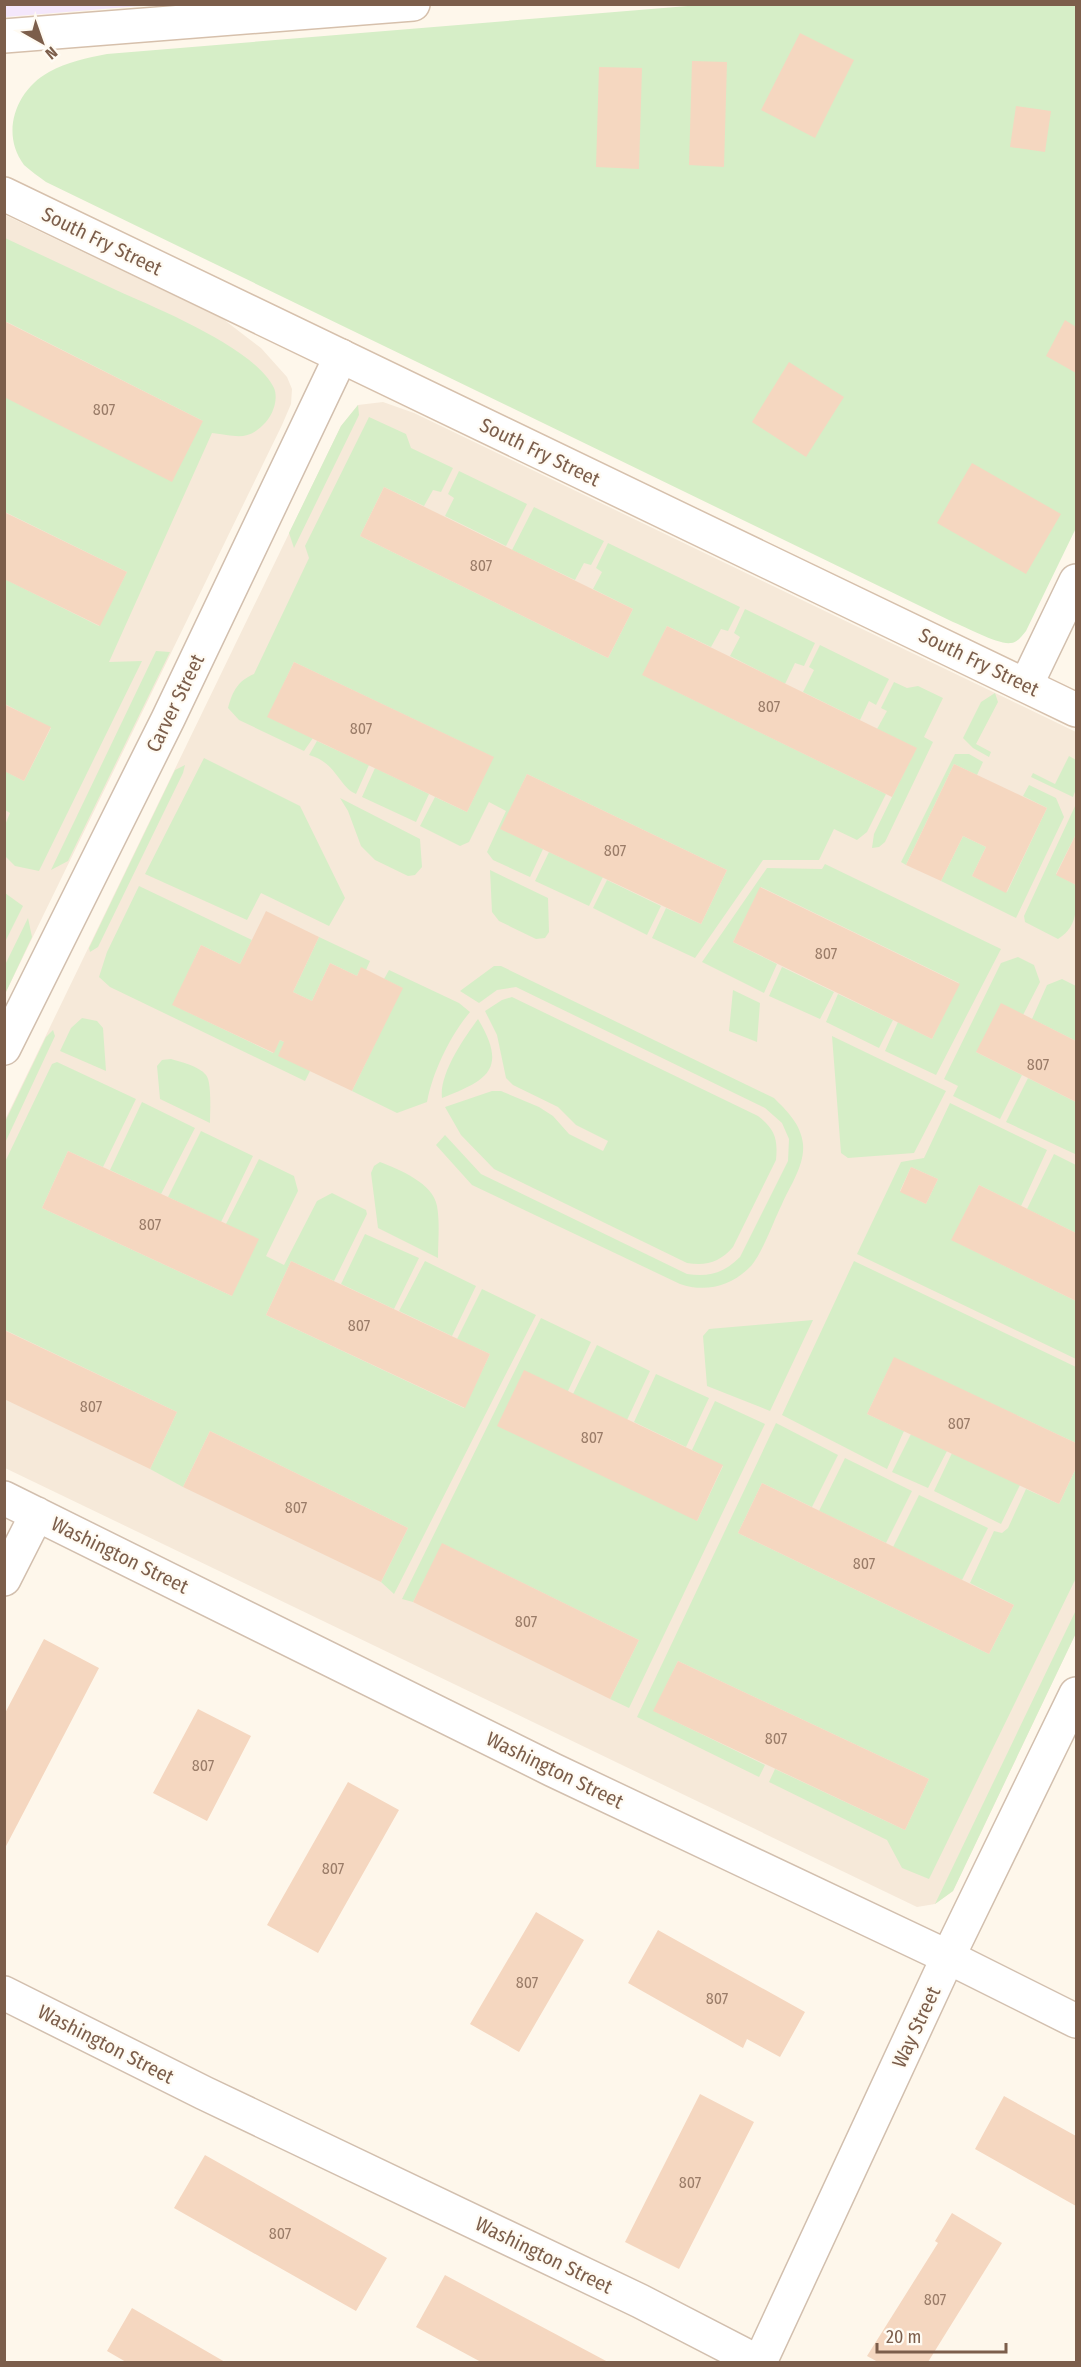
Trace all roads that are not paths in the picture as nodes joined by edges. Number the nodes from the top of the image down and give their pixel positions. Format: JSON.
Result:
{"nodes":[{"id":1,"x":413,"y":4,"type":"edge"},
{"id":2,"x":4,"y":36,"type":"edge"},
{"id":3,"x":4,"y":194,"type":"edge"},
{"id":4,"x":341,"y":356,"type":"junction"},
{"id":5,"x":1077,"y":581,"type":"edge"},
{"id":6,"x":1026,"y":685,"type":"junction"},
{"id":7,"x":1077,"y":710,"type":"edge"},
{"id":8,"x":4,"y":1048,"type":"edge"},
{"id":9,"x":4,"y":1498,"type":"edge"},
{"id":10,"x":37,"y":1514,"type":"junction"},
{"id":11,"x":4,"y":1579,"type":"edge"},
{"id":12,"x":1077,"y":1695,"type":"edge"},
{"id":13,"x":948,"y":1957,"type":"junction"},
{"id":14,"x":4,"y":1993,"type":"edge"},
{"id":15,"x":1077,"y":2021,"type":"edge"},
{"id":16,"x":759,"y":2362,"type":"edge"}],
"edges":[{"from":1,"to":2,"type":"street"},
{"from":3,"to":4,"type":"street","name":"South Fry Street"},
{"from":4,"to":6,"type":"street","name":"South Fry Street"},
{"from":4,"to":8,"type":"street","name":"Carver Street"},
{"from":5,"to":6,"type":"street"},
{"from":6,"to":7,"type":"street","name":"South Fry Street"},
{"from":9,"to":10,"type":"street","name":"Washington Street"},
{"from":10,"to":11,"type":"street","name":"Washington Street"},
{"from":10,"to":13,"type":"street","name":"Washington Street"},
{"from":12,"to":13,"type":"street","name":"Way Street"},
{"from":13,"to":15,"type":"street","name":"Washington Street"},
{"from":13,"to":16,"type":"street","name":"Way Street"},
{"from":14,"to":16,"type":"street","name":"Washington Street"}]}
